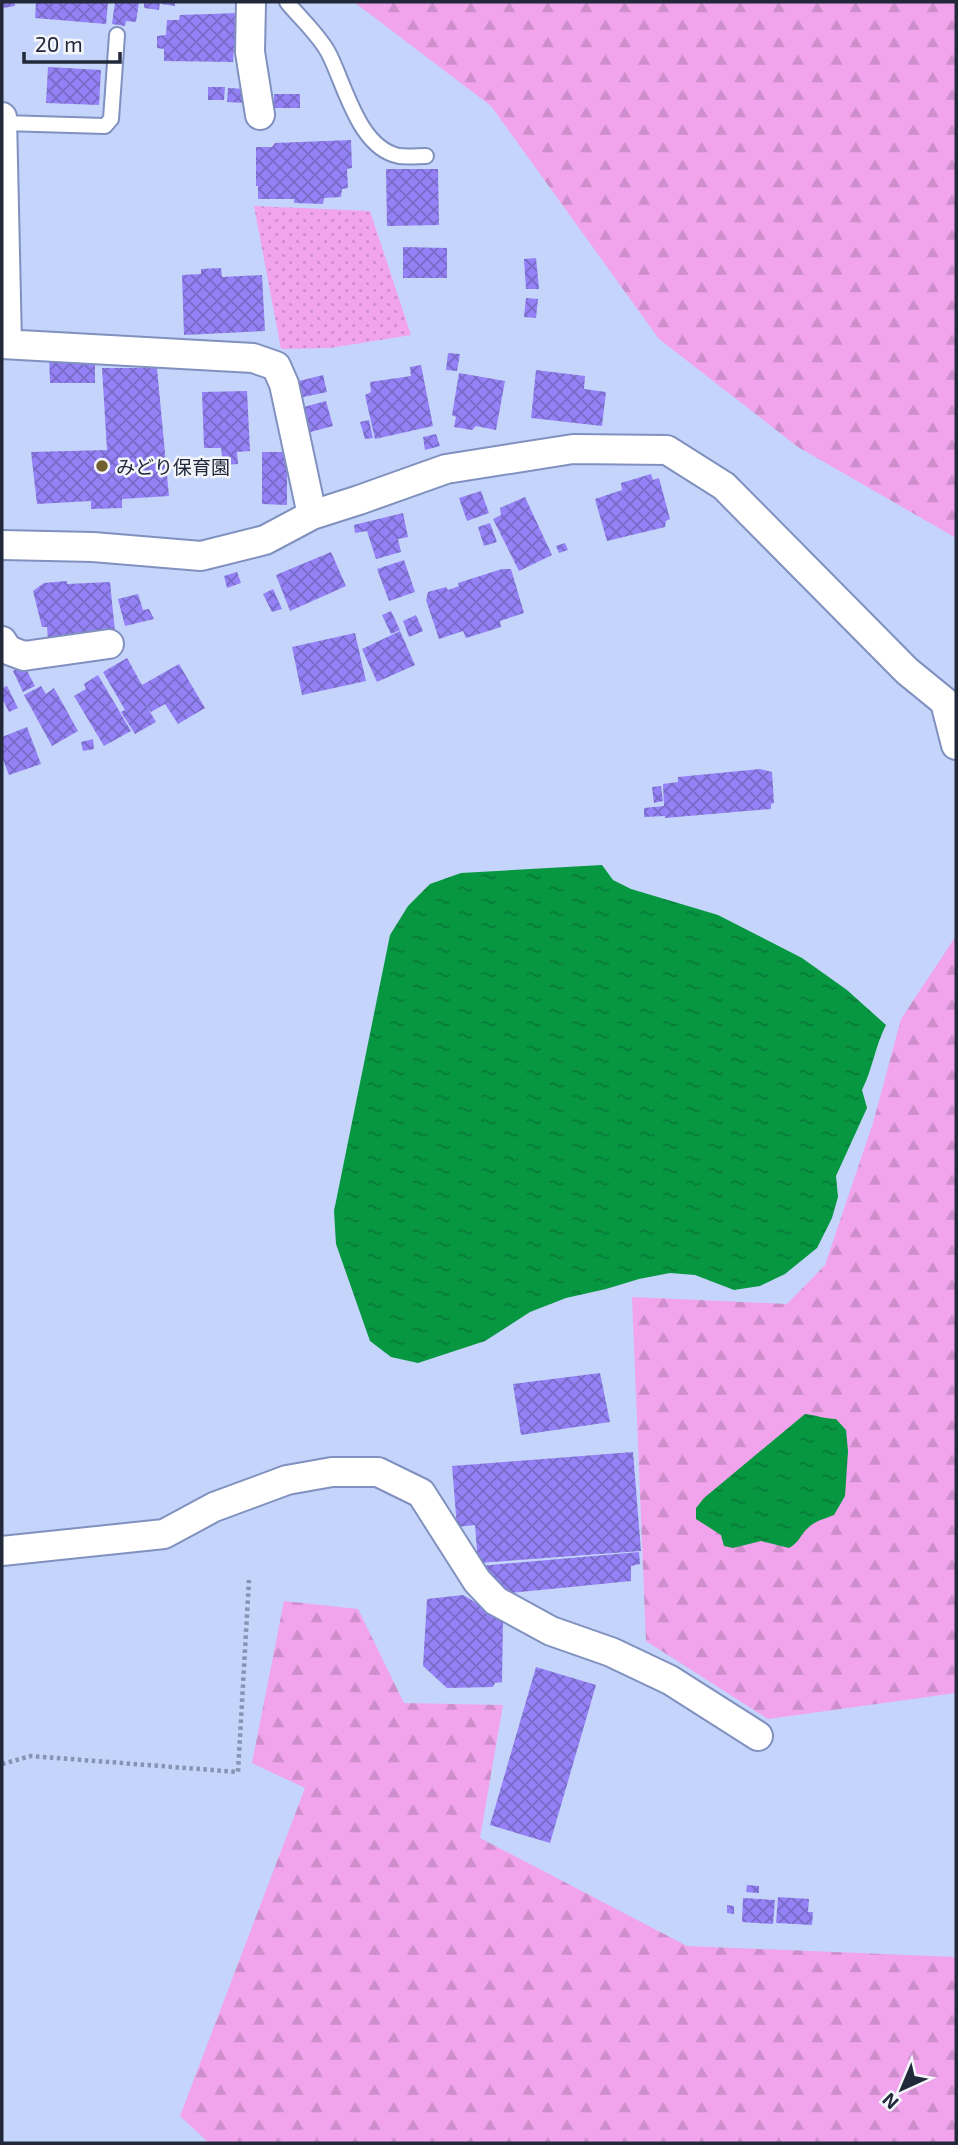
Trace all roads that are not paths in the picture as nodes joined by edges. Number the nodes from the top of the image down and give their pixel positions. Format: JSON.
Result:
{"nodes":[{"id":1,"x":251,"y":2,"type":"edge"},
{"id":2,"x":287,"y":2,"type":"edge"},
{"id":3,"x":117,"y":35,"type":"dead end"},
{"id":4,"x":260,"y":115,"type":"dead end"},
{"id":5,"x":2,"y":117,"type":"edge"},
{"id":6,"x":3,"y":123,"type":"edge"},
{"id":7,"x":426,"y":156,"type":"dead end"},
{"id":8,"x":5,"y":344,"type":"edge"},
{"id":9,"x":312,"y":515,"type":"junction"},
{"id":10,"x":2,"y":545,"type":"edge"},
{"id":11,"x":2,"y":641,"type":"edge"},
{"id":12,"x":109,"y":644,"type":"dead end"},
{"id":13,"x":956,"y":745,"type":"edge"},
{"id":14,"x":2,"y":1551,"type":"edge"},
{"id":15,"x":758,"y":1736,"type":"dead end"}],
"edges":[{"from":1,"to":4,"type":"street"},
{"from":2,"to":7,"type":"lane"},
{"from":3,"to":6,"type":"lane"},
{"from":5,"to":6,"type":"street"},
{"from":6,"to":8,"type":"street"},
{"from":8,"to":9,"type":"street"},
{"from":9,"to":10,"type":"street"},
{"from":9,"to":13,"type":"street"},
{"from":11,"to":12,"type":"street"},
{"from":14,"to":15,"type":"street"}]}
